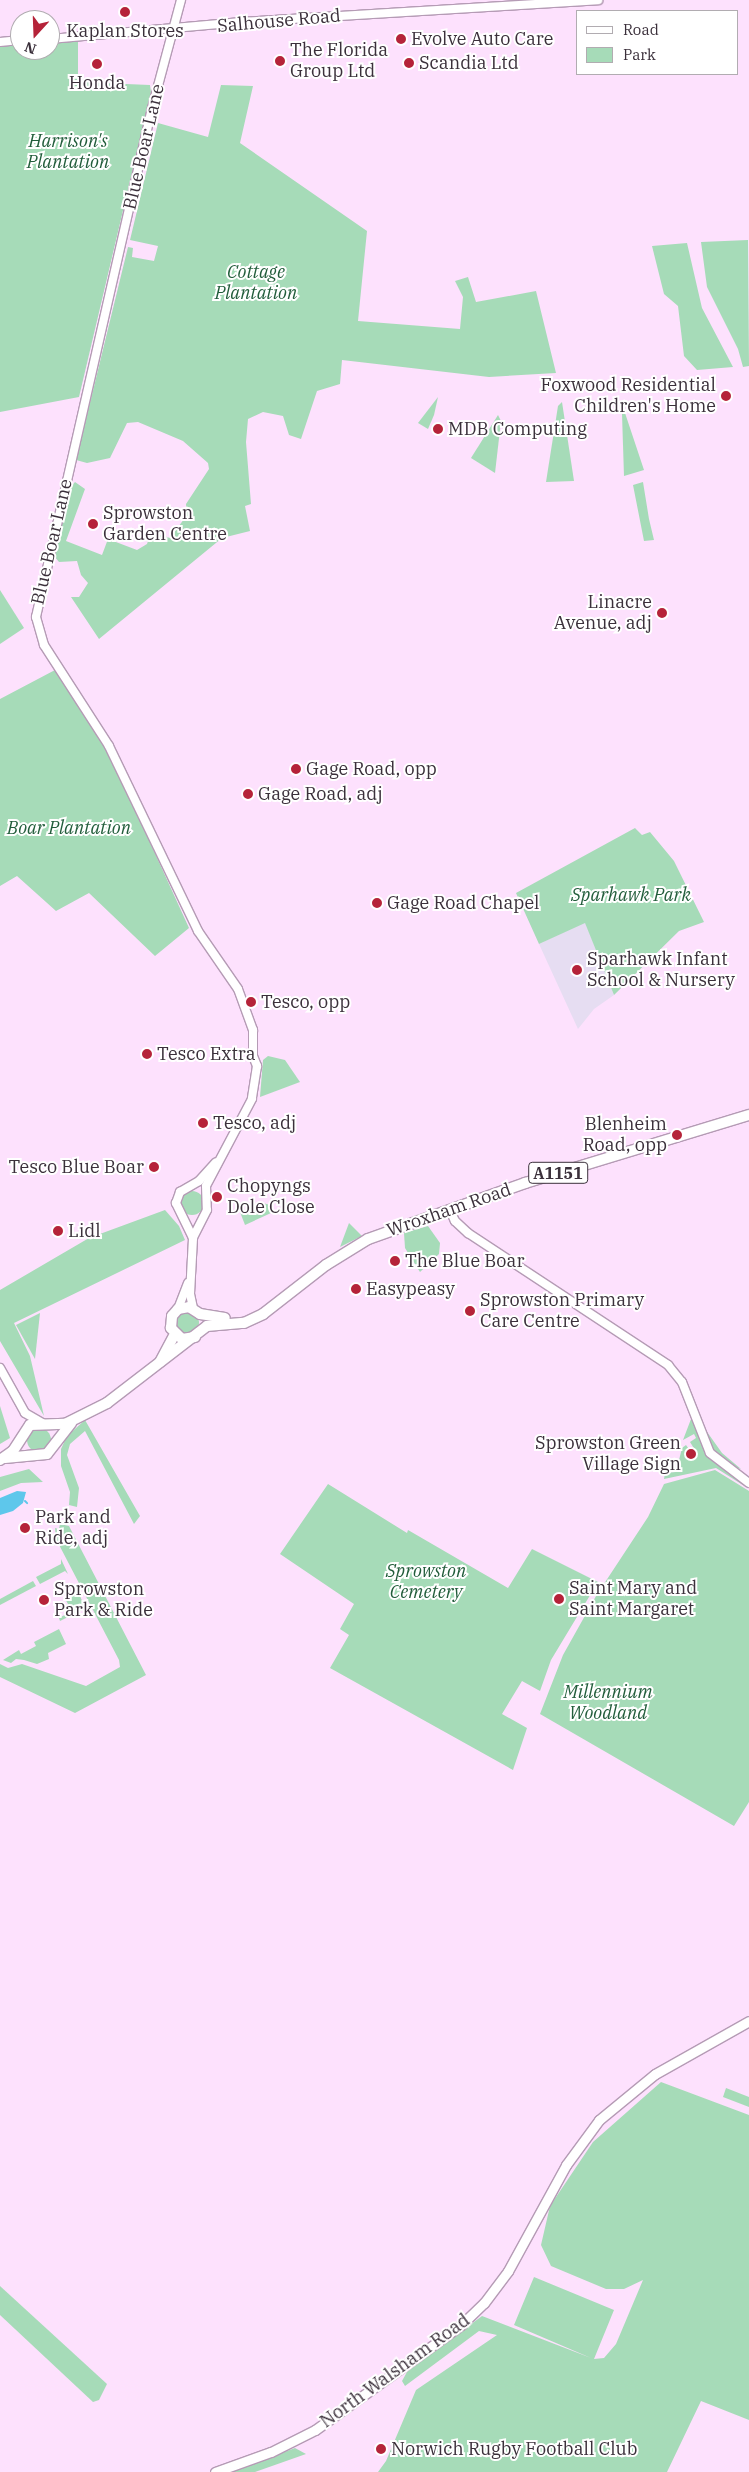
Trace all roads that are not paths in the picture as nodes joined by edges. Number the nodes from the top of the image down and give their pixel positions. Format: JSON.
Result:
{"nodes":[{"id":1,"x":180,"y":0,"type":"edge"},
{"id":2,"x":598,"y":0,"type":"edge"},
{"id":3,"x":174,"y":30,"type":"junction"},
{"id":4,"x":60,"y":37,"type":"edge"},
{"id":5,"x":749,"y":1115,"type":"edge"},
{"id":6,"x":226,"y":1152,"type":"junction"},
{"id":7,"x":186,"y":1189,"type":"junction"},
{"id":8,"x":206,"y":1195,"type":"junction"},
{"id":9,"x":450,"y":1210,"type":"junction"},
{"id":10,"x":203,"y":1216,"type":"junction"},
{"id":11,"x":185,"y":1218,"type":"junction"},
{"id":12,"x":193,"y":1238,"type":"junction"},
{"id":13,"x":190,"y":1274,"type":"junction"},
{"id":14,"x":178,"y":1309,"type":"junction"},
{"id":15,"x":197,"y":1311,"type":"junction"},
{"id":16,"x":254,"y":1318,"type":"junction"},
{"id":17,"x":175,"y":1334,"type":"junction"},
{"id":18,"x":198,"y":1335,"type":"junction"},
{"id":19,"x":159,"y":1363,"type":"junction"},
{"id":20,"x":0,"y":1368,"type":"edge"},
{"id":21,"x":25,"y":1413,"type":"junction"},
{"id":22,"x":73,"y":1421,"type":"junction"},
{"id":23,"x":45,"y":1424,"type":"junction"},
{"id":24,"x":23,"y":1437,"type":"junction"},
{"id":25,"x":56,"y":1439,"type":"junction"},
{"id":26,"x":33,"y":1455,"type":"junction"},
{"id":27,"x":1,"y":1460,"type":"edge"},
{"id":28,"x":749,"y":1482,"type":"edge"},
{"id":29,"x":749,"y":2021,"type":"edge"},
{"id":30,"x":215,"y":2472,"type":"edge"}],
"edges":[{"from":1,"to":3,"type":"street","name":"Blue Boar Lane"},
{"from":2,"to":3,"type":"street","name":"Salhouse Road"},
{"from":3,"to":4,"type":"street","name":"Salhouse Road"},
{"from":3,"to":6,"type":"street","name":"Blue Boar Lane"},
{"from":5,"to":9,"type":"main road","name":"Wroxham Road","number":"A1151"},
{"from":6,"to":7,"type":"street","name":"Blue Boar Lane"},
{"from":6,"to":8,"type":"street","name":"Blue Boar Lane"},
{"from":7,"to":8,"type":"street"},
{"from":7,"to":11,"type":"street","name":"Blue Boar Lane"},
{"from":8,"to":10,"type":"street","name":"Blue Boar Lane"},
{"from":9,"to":16,"type":"main road","name":"Wroxham Road","number":"A1151"},
{"from":9,"to":28,"type":"street"},
{"from":10,"to":11,"type":"street"},
{"from":10,"to":12,"type":"street","name":"Blue Boar Lane"},
{"from":11,"to":12,"type":"street","name":"Blue Boar Lane"},
{"from":12,"to":13,"type":"street","name":"Blue Boar Lane"},
{"from":13,"to":14,"type":"street","name":"Blue Boar Lane"},
{"from":13,"to":15,"type":"street","name":"Blue Boar Lane"},
{"from":14,"to":15,"type":"main road"},
{"from":14,"to":17,"type":"main road","name":"Wroxham Road","number":"A1151"},
{"from":15,"to":16,"type":"main road"},
{"from":15,"to":18,"type":"main road"},
{"from":16,"to":18,"type":"main road","name":"Wroxham Road","number":"A1151"},
{"from":17,"to":18,"type":"main road","name":"Wroxham Road","number":"A1151"},
{"from":17,"to":19,"type":"main road","name":"Wroxham Road","number":"A1151"},
{"from":18,"to":19,"type":"main road","name":"Wroxham Road","number":"A1151"},
{"from":19,"to":22,"type":"main road","name":"Wroxham Road","number":"A1151"},
{"from":20,"to":21,"type":"street"},
{"from":21,"to":23,"type":"street"},
{"from":21,"to":24,"type":"street"},
{"from":22,"to":23,"type":"main road","name":"Wroxham Road","number":"A1151"},
{"from":22,"to":25,"type":"main road","name":"Wroxham Road","number":"A1151"},
{"from":23,"to":24,"type":"main road","name":"Wroxham Road","number":"A1151"},
{"from":23,"to":25,"type":"main road"},
{"from":24,"to":26,"type":"main road"},
{"from":24,"to":27,"type":"main road","name":"Wroxham Road","number":"A1151"},
{"from":25,"to":26,"type":"main road","name":"Wroxham Road","number":"A1151"},
{"from":26,"to":27,"type":"main road","name":"Wroxham Road","number":"A1151"},
{"from":29,"to":30,"type":"main road","name":"North Walsham Road"}]}
